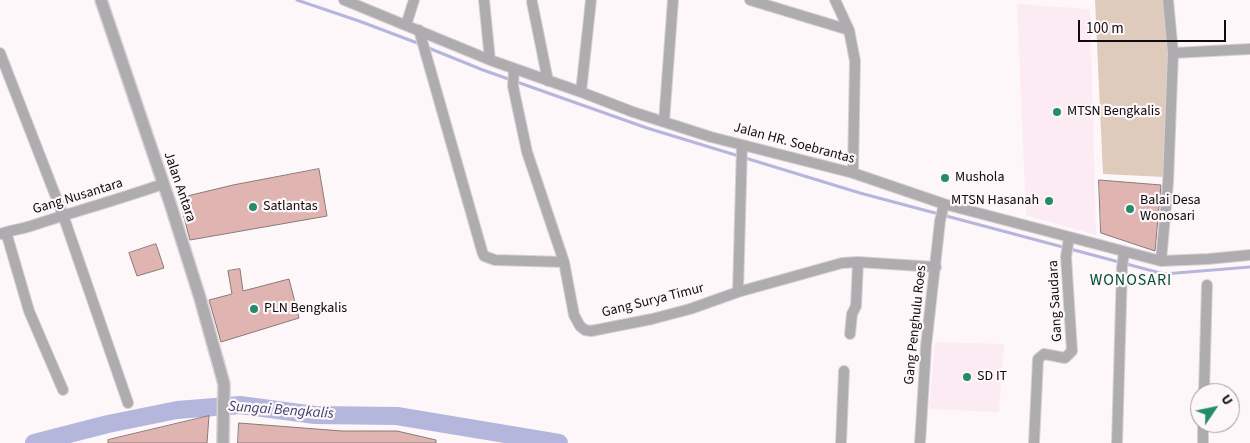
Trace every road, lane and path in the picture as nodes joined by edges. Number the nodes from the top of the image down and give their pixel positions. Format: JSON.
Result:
{"nodes":[{"id":1,"x":101,"y":0,"type":"edge"},
{"id":2,"x":344,"y":0,"type":"edge"},
{"id":3,"x":414,"y":0,"type":"edge"},
{"id":4,"x":484,"y":0,"type":"edge"},
{"id":5,"x":591,"y":0,"type":"edge"},
{"id":6,"x":673,"y":0,"type":"edge"},
{"id":7,"x":750,"y":0,"type":"edge"},
{"id":8,"x":835,"y":0,"type":"edge"},
{"id":9,"x":1168,"y":0,"type":"edge"},
{"id":10,"x":532,"y":2,"type":"dead end"},
{"id":11,"x":406,"y":25,"type":"junction"},
{"id":12,"x":419,"y":30,"type":"junction"},
{"id":13,"x":849,"y":30,"type":"junction"},
{"id":14,"x":1250,"y":49,"type":"edge"},
{"id":15,"x":1173,"y":53,"type":"junction"},
{"id":16,"x":0,"y":54,"type":"edge"},
{"id":17,"x":490,"y":60,"type":"junction"},
{"id":18,"x":514,"y":72,"type":"junction"},
{"id":19,"x":548,"y":80,"type":"junction"},
{"id":20,"x":581,"y":92,"type":"junction"},
{"id":21,"x":664,"y":122,"type":"junction"},
{"id":22,"x":742,"y":145,"type":"junction"},
{"id":23,"x":852,"y":173,"type":"junction"},
{"id":24,"x":163,"y":184,"type":"junction"},
{"id":25,"x":943,"y":207,"type":"junction"},
{"id":26,"x":63,"y":215,"type":"junction"},
{"id":27,"x":3,"y":233,"type":"edge"},
{"id":28,"x":1068,"y":241,"type":"junction"},
{"id":29,"x":1250,"y":255,"type":"edge"},
{"id":30,"x":1123,"y":260,"type":"junction"},
{"id":31,"x":1161,"y":261,"type":"junction"},
{"id":32,"x":564,"y":262,"type":"junction"},
{"id":33,"x":858,"y":262,"type":"junction"},
{"id":34,"x":936,"y":268,"type":"junction"},
{"id":35,"x":1206,"y":285,"type":"dead end"},
{"id":36,"x":738,"y":292,"type":"junction"},
{"id":37,"x":850,"y":334,"type":"dead end"},
{"id":38,"x":844,"y":371,"type":"dead end"},
{"id":39,"x":1204,"y":383,"type":"edge"},
{"id":40,"x":63,"y":390,"type":"dead end"},
{"id":41,"x":128,"y":403,"type":"dead end"},
{"id":42,"x":224,"y":443,"type":"edge"},
{"id":43,"x":841,"y":443,"type":"edge"},
{"id":44,"x":920,"y":443,"type":"edge"},
{"id":45,"x":1034,"y":443,"type":"edge"},
{"id":46,"x":1116,"y":443,"type":"edge"}],
"edges":[{"from":1,"to":24,"type":"street","name":"Jalan Antara"},
{"from":2,"to":11,"type":"street","name":"Jalan HR. Soebrantas"},
{"from":3,"to":11,"type":"street"},
{"from":4,"to":17,"type":"street"},
{"from":5,"to":20,"type":"street"},
{"from":6,"to":21,"type":"street"},
{"from":7,"to":13,"type":"street"},
{"from":8,"to":13,"type":"street"},
{"from":9,"to":15,"type":"street"},
{"from":10,"to":19,"type":"street"},
{"from":11,"to":12,"type":"street","name":"Jalan HR. Soebrantas"},
{"from":12,"to":17,"type":"street","name":"Jalan HR. Soebrantas"},
{"from":12,"to":32,"type":"street"},
{"from":13,"to":23,"type":"street"},
{"from":14,"to":15,"type":"street"},
{"from":15,"to":31,"type":"street"},
{"from":16,"to":26,"type":"street"},
{"from":17,"to":18,"type":"street","name":"Jalan HR. Soebrantas"},
{"from":18,"to":19,"type":"street","name":"Jalan HR. Soebrantas"},
{"from":18,"to":32,"type":"street","name":"Gang Surya Timur"},
{"from":19,"to":20,"type":"street","name":"Jalan HR. Soebrantas"},
{"from":20,"to":21,"type":"street","name":"Jalan HR. Soebrantas"},
{"from":21,"to":22,"type":"street","name":"Jalan HR. Soebrantas"},
{"from":22,"to":23,"type":"street","name":"Jalan HR. Soebrantas"},
{"from":22,"to":36,"type":"street"},
{"from":23,"to":25,"type":"street","name":"Jalan HR. Soebrantas"},
{"from":24,"to":26,"type":"street","name":"Gang Nusantara"},
{"from":24,"to":42,"type":"street","name":"Jalan Antara"},
{"from":25,"to":28,"type":"street","name":"Jalan HR. Soebrantas"},
{"from":25,"to":34,"type":"street","name":"Gang Penghulu Roes"},
{"from":26,"to":27,"type":"street","name":"Gang Nusantara"},
{"from":26,"to":41,"type":"street"},
{"from":27,"to":40,"type":"street"},
{"from":28,"to":30,"type":"street","name":"Jalan HR. Soebrantas"},
{"from":28,"to":45,"type":"street","name":"Gang Saudara"},
{"from":29,"to":31,"type":"street","name":"Jalan HR. Soebrantas"},
{"from":30,"to":31,"type":"street","name":"Jalan HR. Soebrantas"},
{"from":30,"to":46,"type":"street"},
{"from":32,"to":36,"type":"street","name":"Gang Surya Timur"},
{"from":33,"to":34,"type":"street","name":"Gang Surya Timur"},
{"from":33,"to":36,"type":"street","name":"Gang Surya Timur"},
{"from":33,"to":37,"type":"street"},
{"from":34,"to":44,"type":"street","name":"Gang Penghulu Roes"},
{"from":35,"to":39,"type":"street"},
{"from":38,"to":43,"type":"street"}]}
